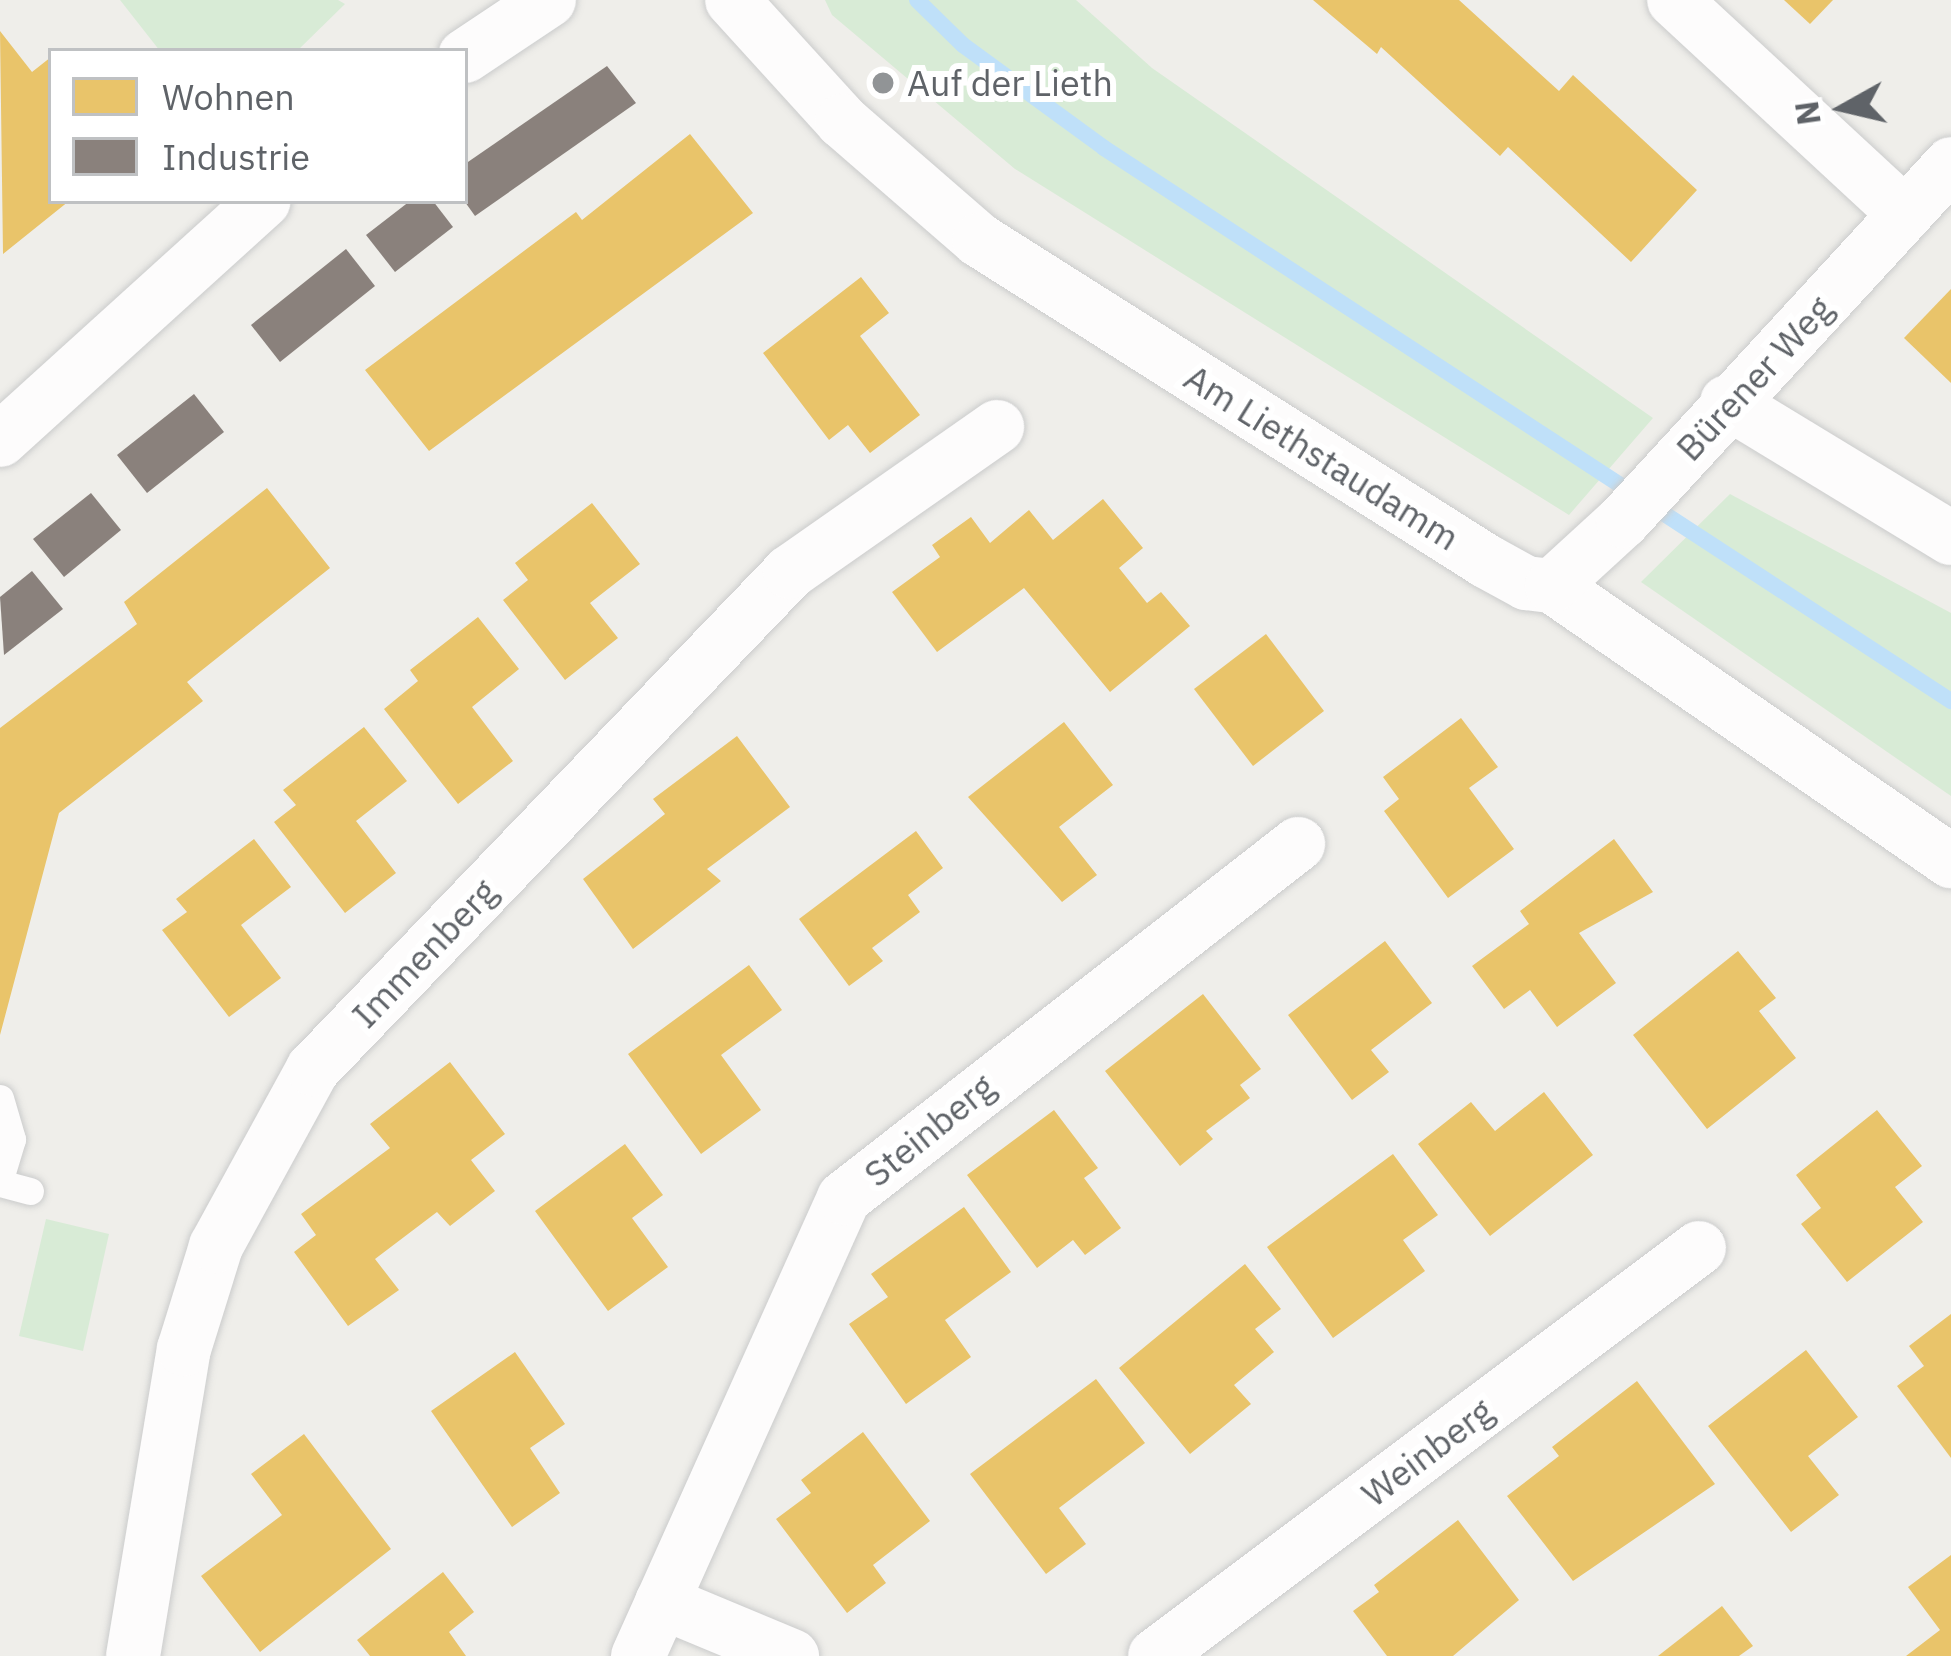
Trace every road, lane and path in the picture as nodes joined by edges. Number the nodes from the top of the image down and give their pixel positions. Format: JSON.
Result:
{"nodes":[{"id":1,"x":549,"y":0,"type":"edge"},
{"id":2,"x":732,"y":0,"type":"edge"},
{"id":3,"x":1674,"y":0,"type":"edge"},
{"id":4,"x":468,"y":54,"type":"edge"},
{"id":5,"x":1951,"y":164,"type":"edge"},
{"id":6,"x":261,"y":204,"type":"edge"},
{"id":7,"x":1905,"y":214,"type":"junction"},
{"id":8,"x":1727,"y":402,"type":"junction"},
{"id":9,"x":997,"y":427,"type":"dead end"},
{"id":10,"x":0,"y":440,"type":"edge"},
{"id":11,"x":1951,"y":538,"type":"edge"},
{"id":12,"x":1552,"y":586,"type":"junction"},
{"id":13,"x":1298,"y":844,"type":"dead end"},
{"id":14,"x":1951,"y":861,"type":"edge"},
{"id":15,"x":0,"y":1098,"type":"edge"},
{"id":16,"x":0,"y":1181,"type":"edge"},
{"id":17,"x":31,"y":1191,"type":"dead end"},
{"id":18,"x":1699,"y":1248,"type":"dead end"},
{"id":19,"x":662,"y":1602,"type":"junction"},
{"id":20,"x":133,"y":1656,"type":"edge"},
{"id":21,"x":638,"y":1656,"type":"edge"},
{"id":22,"x":792,"y":1656,"type":"edge"},
{"id":23,"x":1155,"y":1656,"type":"edge"}],
"edges":[{"from":1,"to":4,"type":"street"},
{"from":2,"to":12,"type":"street","name":"Am Liethstaudamm"},
{"from":3,"to":7,"type":"street"},
{"from":5,"to":7,"type":"street","name":"Bürener Weg"},
{"from":6,"to":10,"type":"street"},
{"from":7,"to":8,"type":"street","name":"Bürener Weg"},
{"from":8,"to":11,"type":"street"},
{"from":8,"to":12,"type":"street","name":"Bürener Weg"},
{"from":9,"to":20,"type":"street","name":"Immenberg"},
{"from":12,"to":14,"type":"street","name":"Am Liethstaudamm"},
{"from":13,"to":19,"type":"street","name":"Steinberg"},
{"from":15,"to":16,"type":"lane"},
{"from":16,"to":17,"type":"lane"},
{"from":18,"to":23,"type":"street","name":"Weinberg"},
{"from":19,"to":21,"type":"street","name":"Steinberg"},
{"from":19,"to":22,"type":"street"}]}
